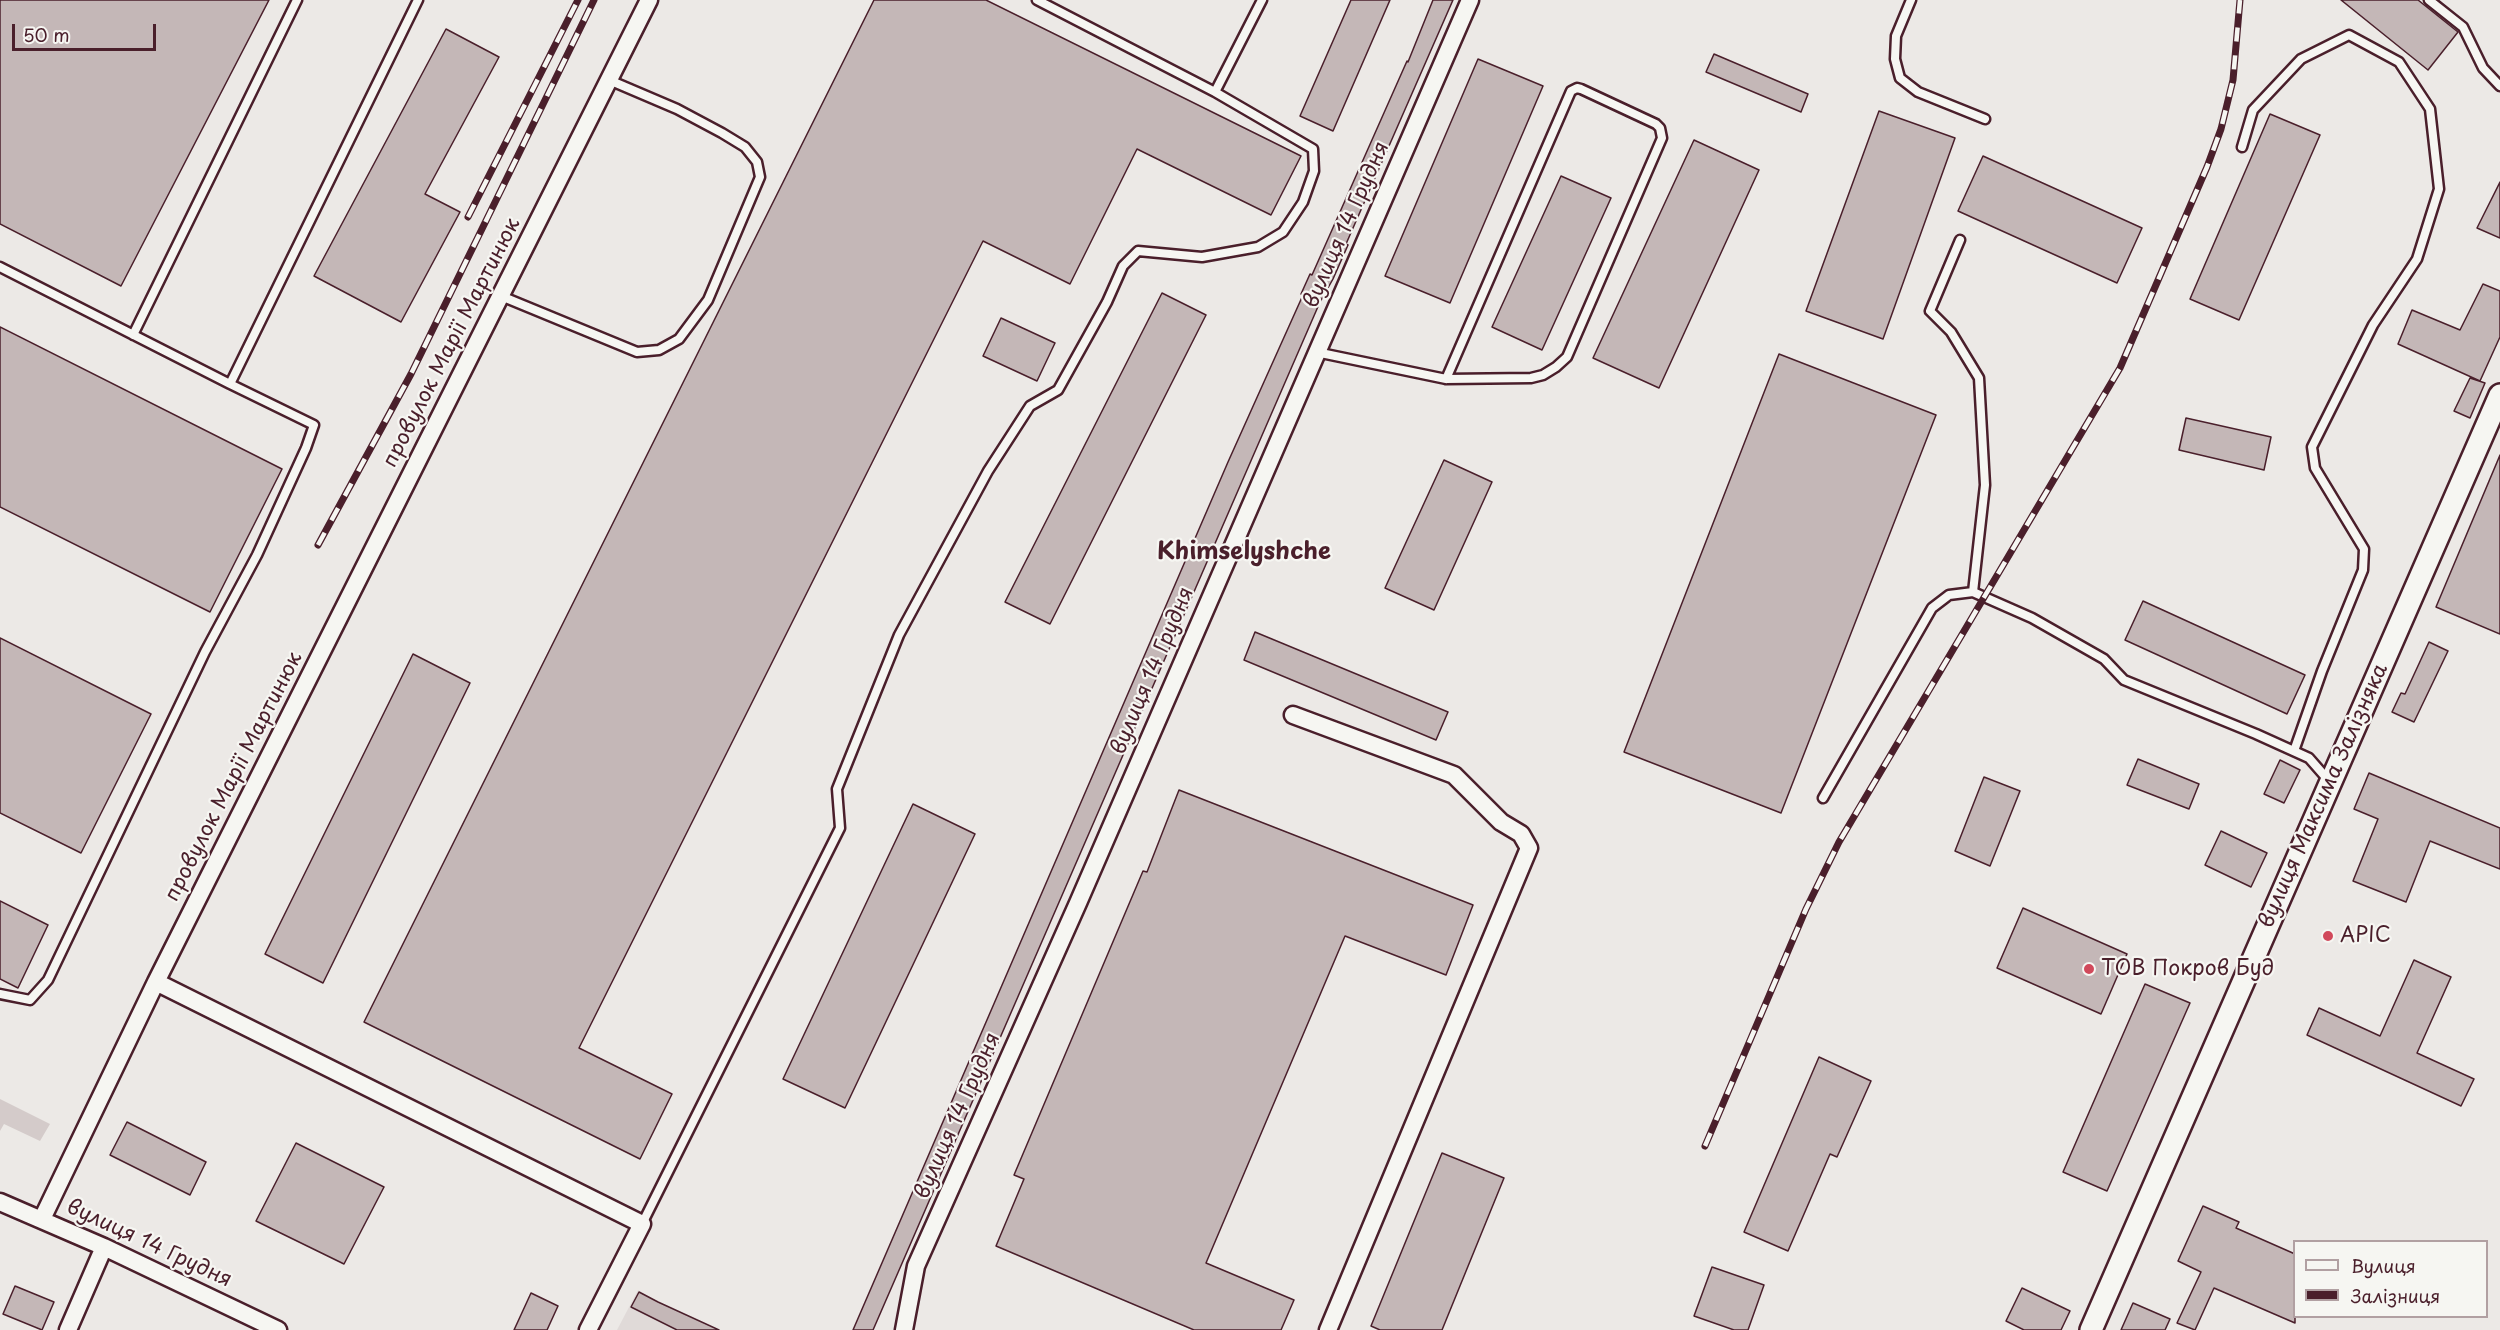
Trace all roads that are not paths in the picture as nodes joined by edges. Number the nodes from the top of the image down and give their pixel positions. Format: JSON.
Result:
{"nodes":[{"id":1,"x":297,"y":0,"type":"edge"},
{"id":2,"x":418,"y":0,"type":"edge"},
{"id":3,"x":649,"y":0,"type":"edge"},
{"id":4,"x":1037,"y":0,"type":"edge"},
{"id":5,"x":1262,"y":0,"type":"edge"},
{"id":6,"x":1470,"y":0,"type":"edge"},
{"id":7,"x":1911,"y":0,"type":"edge"},
{"id":8,"x":2429,"y":0,"type":"edge"},
{"id":9,"x":609,"y":80,"type":"junction"},
{"id":10,"x":2500,"y":86,"type":"edge"},
{"id":11,"x":1215,"y":92,"type":"junction"},
{"id":12,"x":1985,"y":119,"type":"dead end"},
{"id":13,"x":2242,"y":147,"type":"dead end"},
{"id":14,"x":1960,"y":240,"type":"dead end"},
{"id":15,"x":0,"y":267,"type":"edge"},
{"id":16,"x":501,"y":296,"type":"junction"},
{"id":17,"x":133,"y":335,"type":"junction"},
{"id":18,"x":1316,"y":352,"type":"junction"},
{"id":19,"x":1446,"y":378,"type":"junction"},
{"id":20,"x":230,"y":384,"type":"junction"},
{"id":21,"x":2500,"y":395,"type":"edge"},
{"id":22,"x":1973,"y":592,"type":"junction"},
{"id":23,"x":1293,"y":715,"type":"dead end"},
{"id":24,"x":2294,"y":752,"type":"junction"},
{"id":25,"x":2331,"y":782,"type":"junction"},
{"id":26,"x":1823,"y":798,"type":"dead end"},
{"id":27,"x":156,"y":982,"type":"junction"},
{"id":28,"x":0,"y":994,"type":"edge"},
{"id":29,"x":0,"y":1202,"type":"edge"},
{"id":30,"x":42,"y":1219,"type":"junction"},
{"id":31,"x":642,"y":1224,"type":"junction"},
{"id":32,"x":104,"y":1247,"type":"junction"},
{"id":33,"x":68,"y":1330,"type":"edge"},
{"id":34,"x":278,"y":1330,"type":"edge"},
{"id":35,"x":588,"y":1330,"type":"edge"},
{"id":36,"x":904,"y":1330,"type":"edge"},
{"id":37,"x":1328,"y":1330,"type":"edge"},
{"id":38,"x":2091,"y":1330,"type":"edge"}],
"edges":[{"from":1,"to":17,"type":"lane"},
{"from":2,"to":20,"type":"lane"},
{"from":3,"to":9,"type":"street","name":"провулок Марії Мартинюк"},
{"from":4,"to":11,"type":"lane"},
{"from":5,"to":11,"type":"lane"},
{"from":6,"to":18,"type":"street","name":"вулиця 14 Грудня"},
{"from":7,"to":12,"type":"lane"},
{"from":8,"to":10,"type":"lane"},
{"from":9,"to":16,"type":"street","name":"провулок Марії Мартинюк"},
{"from":9,"to":16,"type":"lane"},
{"from":11,"to":31,"type":"lane"},
{"from":13,"to":24,"type":"lane"},
{"from":14,"to":22,"type":"lane"},
{"from":15,"to":17,"type":"lane"},
{"from":16,"to":27,"type":"street","name":"провулок Марії Мартинюк"},
{"from":17,"to":20,"type":"lane"},
{"from":18,"to":19,"type":"lane"},
{"from":18,"to":36,"type":"street","name":"вулиця 14 Грудня"},
{"from":19,"to":19,"type":"lane"},
{"from":20,"to":28,"type":"lane"},
{"from":21,"to":25,"type":"street","name":"вулиця Максима Залізняка"},
{"from":22,"to":24,"type":"lane"},
{"from":22,"to":26,"type":"lane"},
{"from":23,"to":37,"type":"street"},
{"from":24,"to":25,"type":"lane"},
{"from":25,"to":38,"type":"street","name":"вулиця Максима Залізняка"},
{"from":27,"to":30,"type":"street","name":"провулок Марії Мартинюк"},
{"from":27,"to":31,"type":"street"},
{"from":29,"to":30,"type":"street","name":"вулиця 14 Грудня"},
{"from":30,"to":32,"type":"street","name":"вулиця 14 Грудня"},
{"from":31,"to":35,"type":"street"},
{"from":32,"to":33,"type":"street"},
{"from":32,"to":34,"type":"street","name":"вулиця 14 Грудня"}]}
